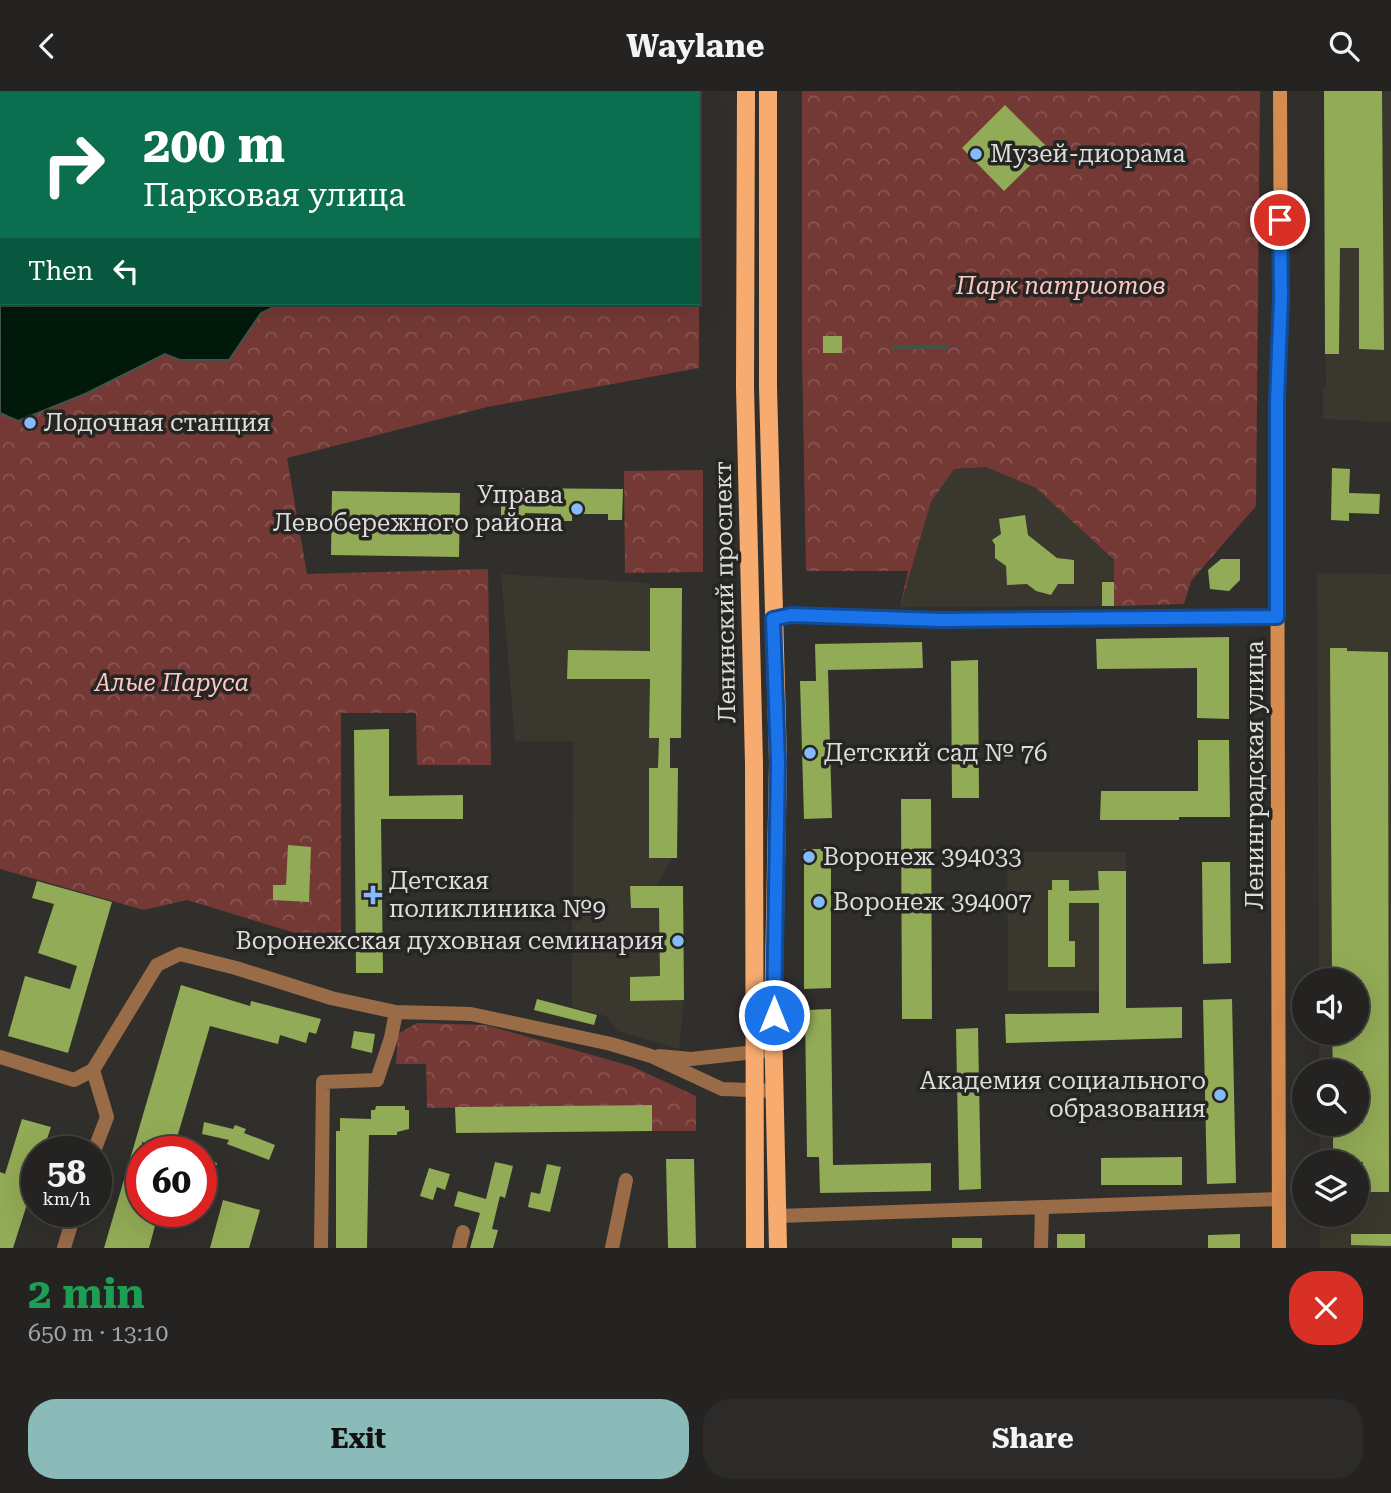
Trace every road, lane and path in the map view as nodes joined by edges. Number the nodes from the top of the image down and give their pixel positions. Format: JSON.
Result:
{"nodes":[{"id":1,"x":746,"y":91,"type":"edge"},
{"id":2,"x":768,"y":91,"type":"edge"},
{"id":3,"x":1280,"y":91,"type":"edge"},
{"id":4,"x":746,"y":450,"type":"junction"},
{"id":5,"x":770,"y":451,"type":"junction"},
{"id":6,"x":1277,"y":617,"type":"junction"},
{"id":7,"x":773,"y":619,"type":"junction"},
{"id":8,"x":396,"y":1012,"type":"junction"},
{"id":9,"x":753,"y":1051,"type":"junction"},
{"id":10,"x":774,"y":1051,"type":"junction"},
{"id":11,"x":651,"y":1056,"type":"junction"},
{"id":12,"x":0,"y":1057,"type":"edge"},
{"id":13,"x":93,"y":1070,"type":"junction"},
{"id":14,"x":753,"y":1091,"type":"junction"},
{"id":15,"x":774,"y":1091,"type":"junction"},
{"id":16,"x":100,"y":1136,"type":"edge"},
{"id":17,"x":626,"y":1180,"type":"dead end"},
{"id":18,"x":1279,"y":1199,"type":"junction"},
{"id":19,"x":1042,"y":1207,"type":"junction"},
{"id":20,"x":778,"y":1216,"type":"junction"},
{"id":21,"x":70,"y":1227,"type":"edge"},
{"id":22,"x":463,"y":1232,"type":"dead end"},
{"id":23,"x":64,"y":1248,"type":"edge"},
{"id":24,"x":321,"y":1248,"type":"edge"},
{"id":25,"x":458,"y":1248,"type":"edge"},
{"id":26,"x":612,"y":1248,"type":"edge"},
{"id":27,"x":755,"y":1248,"type":"edge"},
{"id":28,"x":778,"y":1248,"type":"edge"},
{"id":29,"x":1041,"y":1248,"type":"edge"},
{"id":30,"x":1279,"y":1248,"type":"edge"}],
"edges":[{"from":1,"to":4,"type":"main road","name":"Ленинский проспект"},
{"from":2,"to":5,"type":"main road","name":"Ленинский проспект"},
{"from":3,"to":6,"type":"main road","name":"Ленинградская улица"},
{"from":4,"to":5,"type":"main road"},
{"from":4,"to":9,"type":"main road","name":"Ленинский проспект"},
{"from":5,"to":7,"type":"main road","name":"Ленинский проспект"},
{"from":6,"to":7,"type":"street"},
{"from":6,"to":18,"type":"main road","name":"Ленинградская улица"},
{"from":7,"to":10,"type":"main road","name":"Ленинский проспект"},
{"from":8,"to":11,"type":"street"},
{"from":8,"to":13,"type":"street"},
{"from":8,"to":24,"type":"street"},
{"from":9,"to":10,"type":"street"},
{"from":9,"to":11,"type":"street"},
{"from":9,"to":14,"type":"main road","name":"Ленинский проспект"},
{"from":10,"to":15,"type":"main road","name":"Ленинский проспект"},
{"from":11,"to":14,"type":"street"},
{"from":12,"to":13,"type":"street"},
{"from":13,"to":16,"type":"street"},
{"from":14,"to":15,"type":"street"},
{"from":14,"to":27,"type":"main road","name":"Ленинский проспект"},
{"from":15,"to":20,"type":"main road","name":"Ленинский проспект"},
{"from":17,"to":26,"type":"street"},
{"from":18,"to":19,"type":"street"},
{"from":18,"to":30,"type":"main road","name":"Ленинградская улица"},
{"from":19,"to":20,"type":"street"},
{"from":19,"to":29,"type":"street"},
{"from":20,"to":28,"type":"main road","name":"Ленинский проспект"},
{"from":21,"to":23,"type":"street"},
{"from":22,"to":25,"type":"street"}]}
